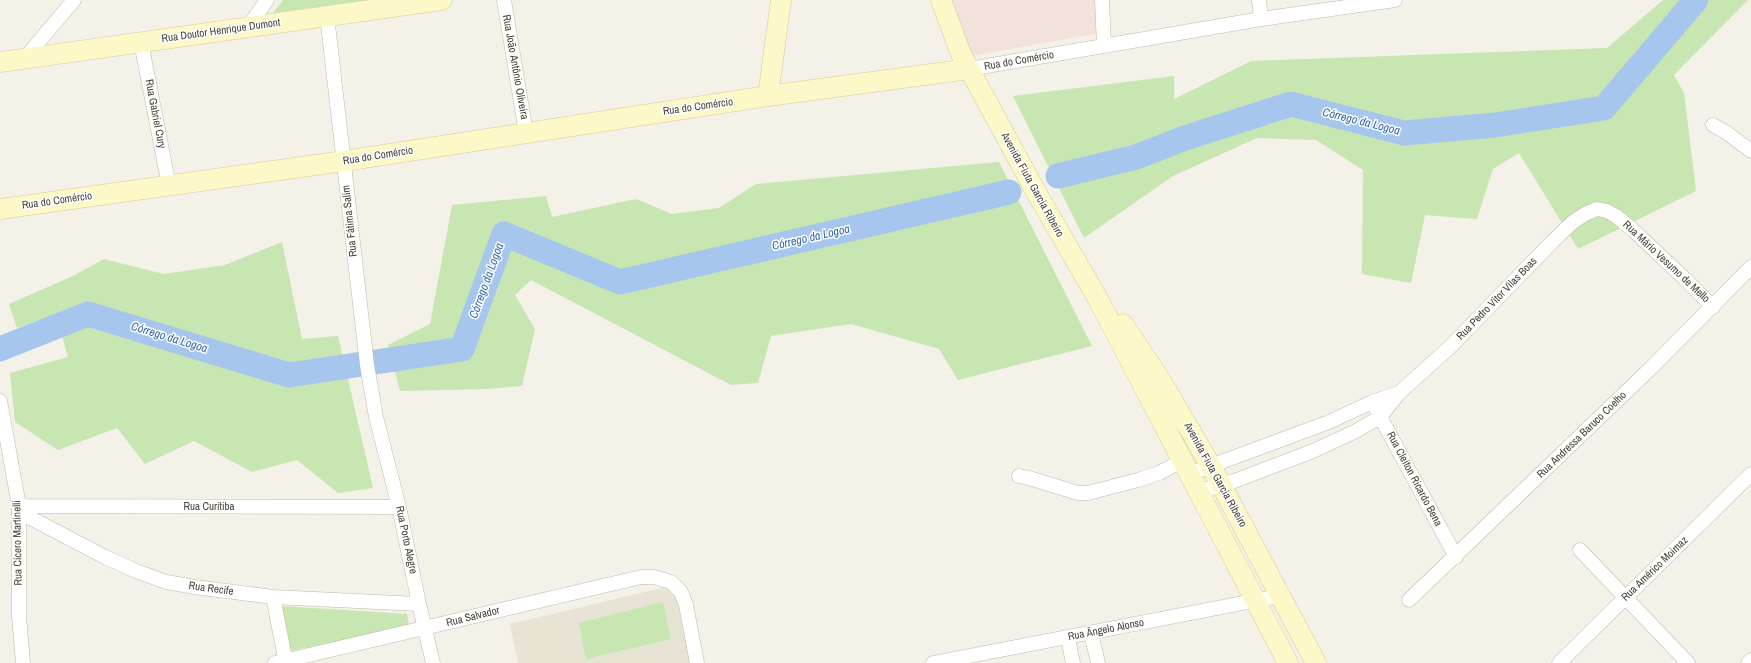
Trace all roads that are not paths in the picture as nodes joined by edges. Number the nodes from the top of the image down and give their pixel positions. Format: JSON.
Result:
{"nodes":[{"id":1,"x":74,"y":0,"type":"edge"},
{"id":2,"x":267,"y":0,"type":"edge"},
{"id":3,"x":433,"y":0,"type":"edge"},
{"id":4,"x":504,"y":0,"type":"edge"},
{"id":5,"x":781,"y":0,"type":"edge"},
{"id":6,"x":941,"y":0,"type":"edge"},
{"id":7,"x":1102,"y":0,"type":"edge"},
{"id":8,"x":1259,"y":0,"type":"edge"},
{"id":9,"x":1395,"y":0,"type":"edge"},
{"id":10,"x":327,"y":16,"type":"junction"},
{"id":11,"x":1261,"y":19,"type":"junction"},
{"id":12,"x":248,"y":27,"type":"junction"},
{"id":13,"x":140,"y":42,"type":"junction"},
{"id":14,"x":1104,"y":46,"type":"junction"},
{"id":15,"x":25,"y":58,"type":"junction"},
{"id":16,"x":0,"y":62,"type":"edge"},
{"id":17,"x":969,"y":70,"type":"junction"},
{"id":18,"x":768,"y":96,"type":"junction"},
{"id":19,"x":1713,"y":125,"type":"dead end"},
{"id":20,"x":526,"y":133,"type":"junction"},
{"id":21,"x":1751,"y":152,"type":"edge"},
{"id":22,"x":344,"y":161,"type":"junction"},
{"id":23,"x":169,"y":186,"type":"junction"},
{"id":24,"x":0,"y":209,"type":"edge"},
{"id":25,"x":1597,"y":209,"type":"joint"},
{"id":26,"x":1751,"y":267,"type":"edge"},
{"id":27,"x":1098,"y":299,"type":"junction"},
{"id":28,"x":1713,"y":307,"type":"junction"},
{"id":29,"x":1399,"y":393,"type":"junction"},
{"id":30,"x":0,"y":400,"type":"edge"},
{"id":31,"x":1372,"y":402,"type":"junction"},
{"id":32,"x":376,"y":417,"type":"joint"},
{"id":33,"x":1380,"y":417,"type":"junction"},
{"id":34,"x":1186,"y":422,"type":"junction"},
{"id":35,"x":1168,"y":432,"type":"junction"},
{"id":36,"x":1211,"y":466,"type":"junction"},
{"id":37,"x":1186,"y":467,"type":"junction"},
{"id":38,"x":1751,"y":474,"type":"edge"},
{"id":39,"x":1019,"y":476,"type":"dead end"},
{"id":40,"x":1220,"y":484,"type":"junction"},
{"id":41,"x":1198,"y":492,"type":"junction"},
{"id":42,"x":399,"y":507,"type":"junction"},
{"id":43,"x":19,"y":509,"type":"junction"},
{"id":44,"x":1580,"y":550,"type":"dead end"},
{"id":45,"x":1456,"y":557,"type":"junction"},
{"id":46,"x":1279,"y":596,"type":"junction"},
{"id":47,"x":273,"y":597,"type":"junction"},
{"id":48,"x":1626,"y":597,"type":"junction"},
{"id":49,"x":1254,"y":600,"type":"junction"},
{"id":50,"x":1409,"y":600,"type":"dead end"},
{"id":51,"x":419,"y":604,"type":"junction"},
{"id":52,"x":425,"y":628,"type":"junction"},
{"id":53,"x":1091,"y":633,"type":"junction"},
{"id":54,"x":1068,"y":638,"type":"junction"},
{"id":55,"x":1751,"y":660,"type":"edge"},
{"id":56,"x":282,"y":662,"type":"edge"},
{"id":57,"x":23,"y":663,"type":"edge"},
{"id":58,"x":433,"y":663,"type":"edge"},
{"id":59,"x":697,"y":663,"type":"edge"},
{"id":60,"x":933,"y":663,"type":"edge"},
{"id":61,"x":1073,"y":663,"type":"edge"},
{"id":62,"x":1098,"y":663,"type":"edge"},
{"id":63,"x":1288,"y":663,"type":"edge"},
{"id":64,"x":1316,"y":663,"type":"edge"},
{"id":65,"x":1559,"y":663,"type":"edge"},
{"id":66,"x":1688,"y":663,"type":"edge"},
{"id":67,"x":1748,"y":663,"type":"edge"}],
"edges":[{"from":1,"to":15,"type":"street"},
{"from":2,"to":12,"type":"street"},
{"from":3,"to":10,"type":"main road","name":"Rua Doutor Henrique Dumont"},
{"from":4,"to":20,"type":"street","name":"Rua João Antônio Oliveira"},
{"from":5,"to":18,"type":"main road"},
{"from":6,"to":17,"type":"main road","name":"Avenida Fiuta Garcia Ribeiro"},
{"from":7,"to":14,"type":"street"},
{"from":8,"to":11,"type":"street"},
{"from":9,"to":11,"type":"street","name":"Rua do Comércio"},
{"from":10,"to":12,"type":"main road","name":"Rua Doutor Henrique Dumont"},
{"from":10,"to":22,"type":"street","name":"Rua Fátima Salim"},
{"from":11,"to":14,"type":"street","name":"Rua do Comércio"},
{"from":12,"to":13,"type":"main road","name":"Rua Doutor Henrique Dumont"},
{"from":13,"to":15,"type":"main road","name":"Rua Doutor Henrique Dumont"},
{"from":13,"to":23,"type":"street","name":"Rua Gabriel Cury"},
{"from":14,"to":17,"type":"street","name":"Rua do Comércio"},
{"from":15,"to":16,"type":"main road","name":"Rua Doutor Henrique Dumont"},
{"from":17,"to":18,"type":"main road","name":"Rua do Comércio"},
{"from":17,"to":27,"type":"main road","name":"Avenida Fiuta Garcia Ribeiro"},
{"from":18,"to":20,"type":"main road","name":"Rua do Comércio"},
{"from":19,"to":21,"type":"street"},
{"from":20,"to":22,"type":"main road","name":"Rua do Comércio"},
{"from":22,"to":23,"type":"main road","name":"Rua do Comércio"},
{"from":22,"to":32,"type":"street","name":"Rua Fátima Salim"},
{"from":23,"to":24,"type":"main road","name":"Rua do Comércio"},
{"from":25,"to":28,"type":"street","name":"Rua Mário Vesumo de Mello"},
{"from":25,"to":29,"type":"street","name":"Rua Pedro Vitor Vilas Boas"},
{"from":26,"to":28,"type":"street","name":"Rua Andressa Baruco Coelho"},
{"from":27,"to":34,"type":"main road","name":"Avenida Fiuta Garcia Ribeiro"},
{"from":27,"to":35,"type":"main road","name":"Avenida Fiuta Garcia Ribeiro"},
{"from":28,"to":45,"type":"street","name":"Rua Andressa Baruco Coelho"},
{"from":29,"to":31,"type":"street","name":"Rua Pedro Vitor Vilas Boas"},
{"from":29,"to":33,"type":"street","name":"Rua Pedro Vitor Vilas Boas"},
{"from":30,"to":43,"type":"street","name":"Rua Cícero Martinelli"},
{"from":31,"to":33,"type":"street","name":"Rua Cleiton Ricardo Bena"},
{"from":31,"to":36,"type":"street","name":"Rua Pedro Vitor Vilas Boas"},
{"from":32,"to":42,"type":"street","name":"Rua Porto Alegre"},
{"from":33,"to":40,"type":"street","name":"Rua Pedro Vitor Vilas Boas"},
{"from":33,"to":45,"type":"street","name":"Rua Cleiton Ricardo Bena"},
{"from":34,"to":35,"type":"main road"},
{"from":34,"to":36,"type":"main road","name":"Avenida Fiuta Garcia Ribeiro"},
{"from":35,"to":37,"type":"main road","name":"Avenida Fiuta Garcia Ribeiro"},
{"from":36,"to":37,"type":"street","name":"Rua Pedro Vitor Vilas Boas"},
{"from":36,"to":40,"type":"main road","name":"Avenida Fiuta Garcia Ribeiro"},
{"from":37,"to":39,"type":"street","name":"Rua Pedro Vitor Vilas Boas"},
{"from":37,"to":41,"type":"main road","name":"Avenida Fiuta Garcia Ribeiro"},
{"from":38,"to":48,"type":"street","name":"Rua Américo Moimaz"},
{"from":40,"to":41,"type":"street","name":"Rua Pedro Vitor Vilas Boas"},
{"from":40,"to":46,"type":"main road","name":"Avenida Fiuta Garcia Ribeiro"},
{"from":41,"to":49,"type":"main road","name":"Avenida Fiuta Garcia Ribeiro"},
{"from":42,"to":43,"type":"street","name":"Rua Curitiba"},
{"from":42,"to":51,"type":"street","name":"Rua Porto Alegre"},
{"from":43,"to":47,"type":"street","name":"Rua Recife"},
{"from":43,"to":57,"type":"street","name":"Rua Cícero Martinelli"},
{"from":44,"to":48,"type":"street"},
{"from":45,"to":50,"type":"street","name":"Rua Andressa Baruco Coelho"},
{"from":46,"to":49,"type":"street","name":"Rua Ângelo Alonso"},
{"from":46,"to":64,"type":"main road","name":"Avenida Fiuta Garcia Ribeiro"},
{"from":47,"to":51,"type":"street","name":"Rua Recife"},
{"from":47,"to":56,"type":"street"},
{"from":48,"to":65,"type":"street","name":"Rua Américo Moimaz"},
{"from":48,"to":66,"type":"street"},
{"from":49,"to":53,"type":"street","name":"Rua Ângelo Alonso"},
{"from":49,"to":63,"type":"main road","name":"Avenida Fiuta Garcia Ribeiro"},
{"from":51,"to":52,"type":"street","name":"Rua Porto Alegre"},
{"from":52,"to":56,"type":"street","name":"Rua Salvador"},
{"from":52,"to":58,"type":"street","name":"Rua Porto Alegre"},
{"from":52,"to":59,"type":"street","name":"Rua Salvador"},
{"from":53,"to":54,"type":"street","name":"Rua Ângelo Alonso"},
{"from":53,"to":62,"type":"street"},
{"from":54,"to":60,"type":"street","name":"Rua Ângelo Alonso"},
{"from":54,"to":61,"type":"street"},
{"from":55,"to":67,"type":"street"}]}
